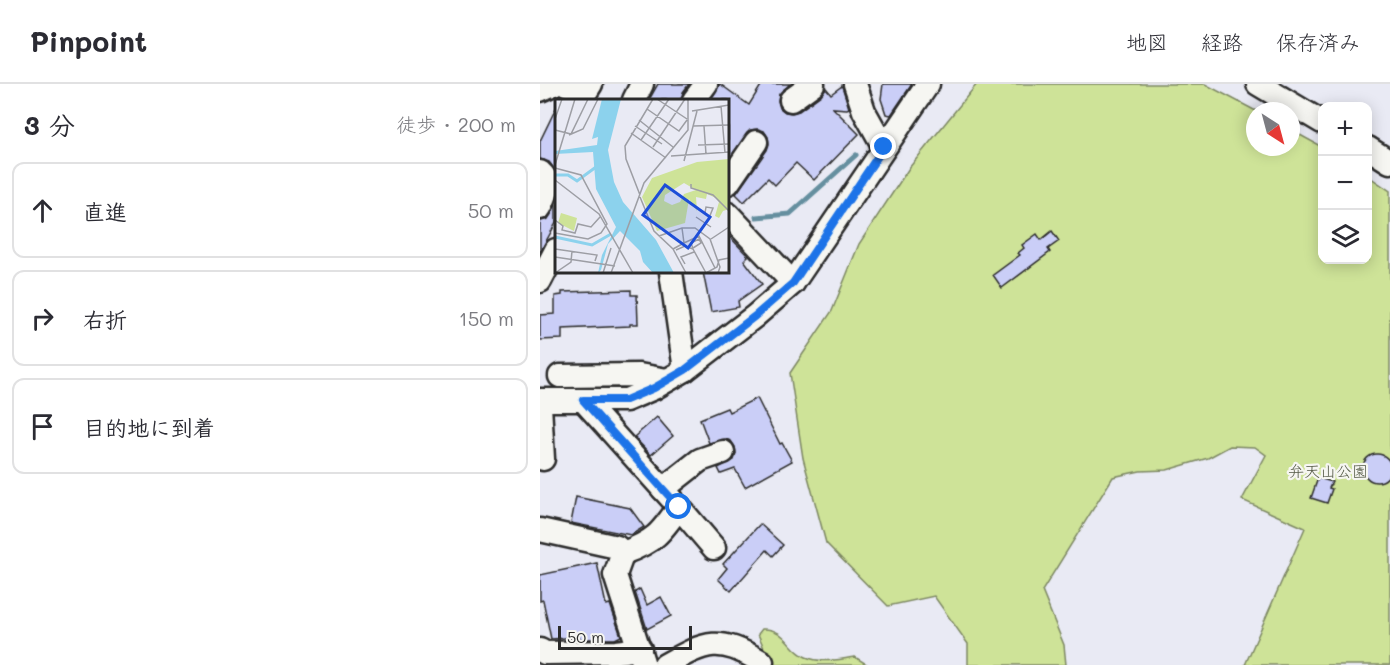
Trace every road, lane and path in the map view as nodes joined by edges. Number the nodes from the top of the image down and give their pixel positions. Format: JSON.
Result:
{"nodes":[{"id":1,"x":554,"y":84,"type":"edge"},
{"id":2,"x":566,"y":84,"type":"edge"},
{"id":3,"x":591,"y":84,"type":"edge"},
{"id":4,"x":642,"y":84,"type":"edge"},
{"id":5,"x":706,"y":84,"type":"edge"},
{"id":6,"x":813,"y":84,"type":"edge"},
{"id":7,"x":855,"y":84,"type":"edge"},
{"id":8,"x":928,"y":84,"type":"edge"},
{"id":9,"x":1258,"y":84,"type":"edge"},
{"id":10,"x":540,"y":90,"type":"edge"},
{"id":11,"x":634,"y":99,"type":"edge"},
{"id":12,"x":695,"y":99,"type":"edge"},
{"id":13,"x":791,"y":100,"type":"dead end"},
{"id":14,"x":1318,"y":119,"type":"edge"},
{"id":15,"x":756,"y":142,"type":"dead end"},
{"id":16,"x":884,"y":147,"type":"junction"},
{"id":17,"x":1372,"y":151,"type":"edge"},
{"id":18,"x":1390,"y":162,"type":"edge"},
{"id":19,"x":540,"y":172,"type":"edge"},
{"id":20,"x":729,"y":182,"type":"edge"},
{"id":21,"x":540,"y":207,"type":"edge"},
{"id":22,"x":729,"y":215,"type":"edge"},
{"id":23,"x":555,"y":252,"type":"edge"},
{"id":24,"x":671,"y":273,"type":"edge"},
{"id":25,"x":540,"y":281,"type":"edge"},
{"id":26,"x":793,"y":283,"type":"junction"},
{"id":27,"x":676,"y":375,"type":"junction"},
{"id":28,"x":560,"y":376,"type":"dead end"},
{"id":29,"x":540,"y":400,"type":"edge"},
{"id":30,"x":583,"y":400,"type":"junction"},
{"id":31,"x":540,"y":405,"type":"edge"},
{"id":32,"x":723,"y":452,"type":"dead end"},
{"id":33,"x":543,"y":459,"type":"dead end"},
{"id":34,"x":663,"y":489,"type":"junction"},
{"id":35,"x":679,"y":507,"type":"junction"},
{"id":36,"x":540,"y":530,"type":"edge"},
{"id":37,"x":714,"y":548,"type":"dead end"},
{"id":38,"x":623,"y":553,"type":"junction"},
{"id":39,"x":544,"y":656,"type":"edge"},
{"id":40,"x":642,"y":657,"type":"edge"},
{"id":41,"x":762,"y":662,"type":"dead end"},
{"id":42,"x":665,"y":665,"type":"edge"}],
"edges":[{"from":1,"to":10,"type":"street"},
{"from":2,"to":3,"type":"street"},
{"from":4,"to":11,"type":"street"},
{"from":5,"to":12,"type":"street"},
{"from":6,"to":13,"type":"street"},
{"from":7,"to":16,"type":"street"},
{"from":8,"to":16,"type":"street"},
{"from":9,"to":14,"type":"street"},
{"from":15,"to":20,"type":"street"},
{"from":16,"to":26,"type":"street"},
{"from":17,"to":18,"type":"street"},
{"from":19,"to":21,"type":"street"},
{"from":22,"to":26,"type":"street"},
{"from":23,"to":25,"type":"street"},
{"from":24,"to":27,"type":"street"},
{"from":26,"to":27,"type":"street"},
{"from":27,"to":28,"type":"street"},
{"from":27,"to":30,"type":"street"},
{"from":29,"to":30,"type":"street"},
{"from":30,"to":34,"type":"street"},
{"from":31,"to":33,"type":"street"},
{"from":32,"to":34,"type":"street"},
{"from":34,"to":35,"type":"street"},
{"from":35,"to":37,"type":"street"},
{"from":35,"to":38,"type":"street"},
{"from":36,"to":38,"type":"street"},
{"from":38,"to":40,"type":"street"},
{"from":39,"to":40,"type":"street"},
{"from":41,"to":42,"type":"street"}]}
